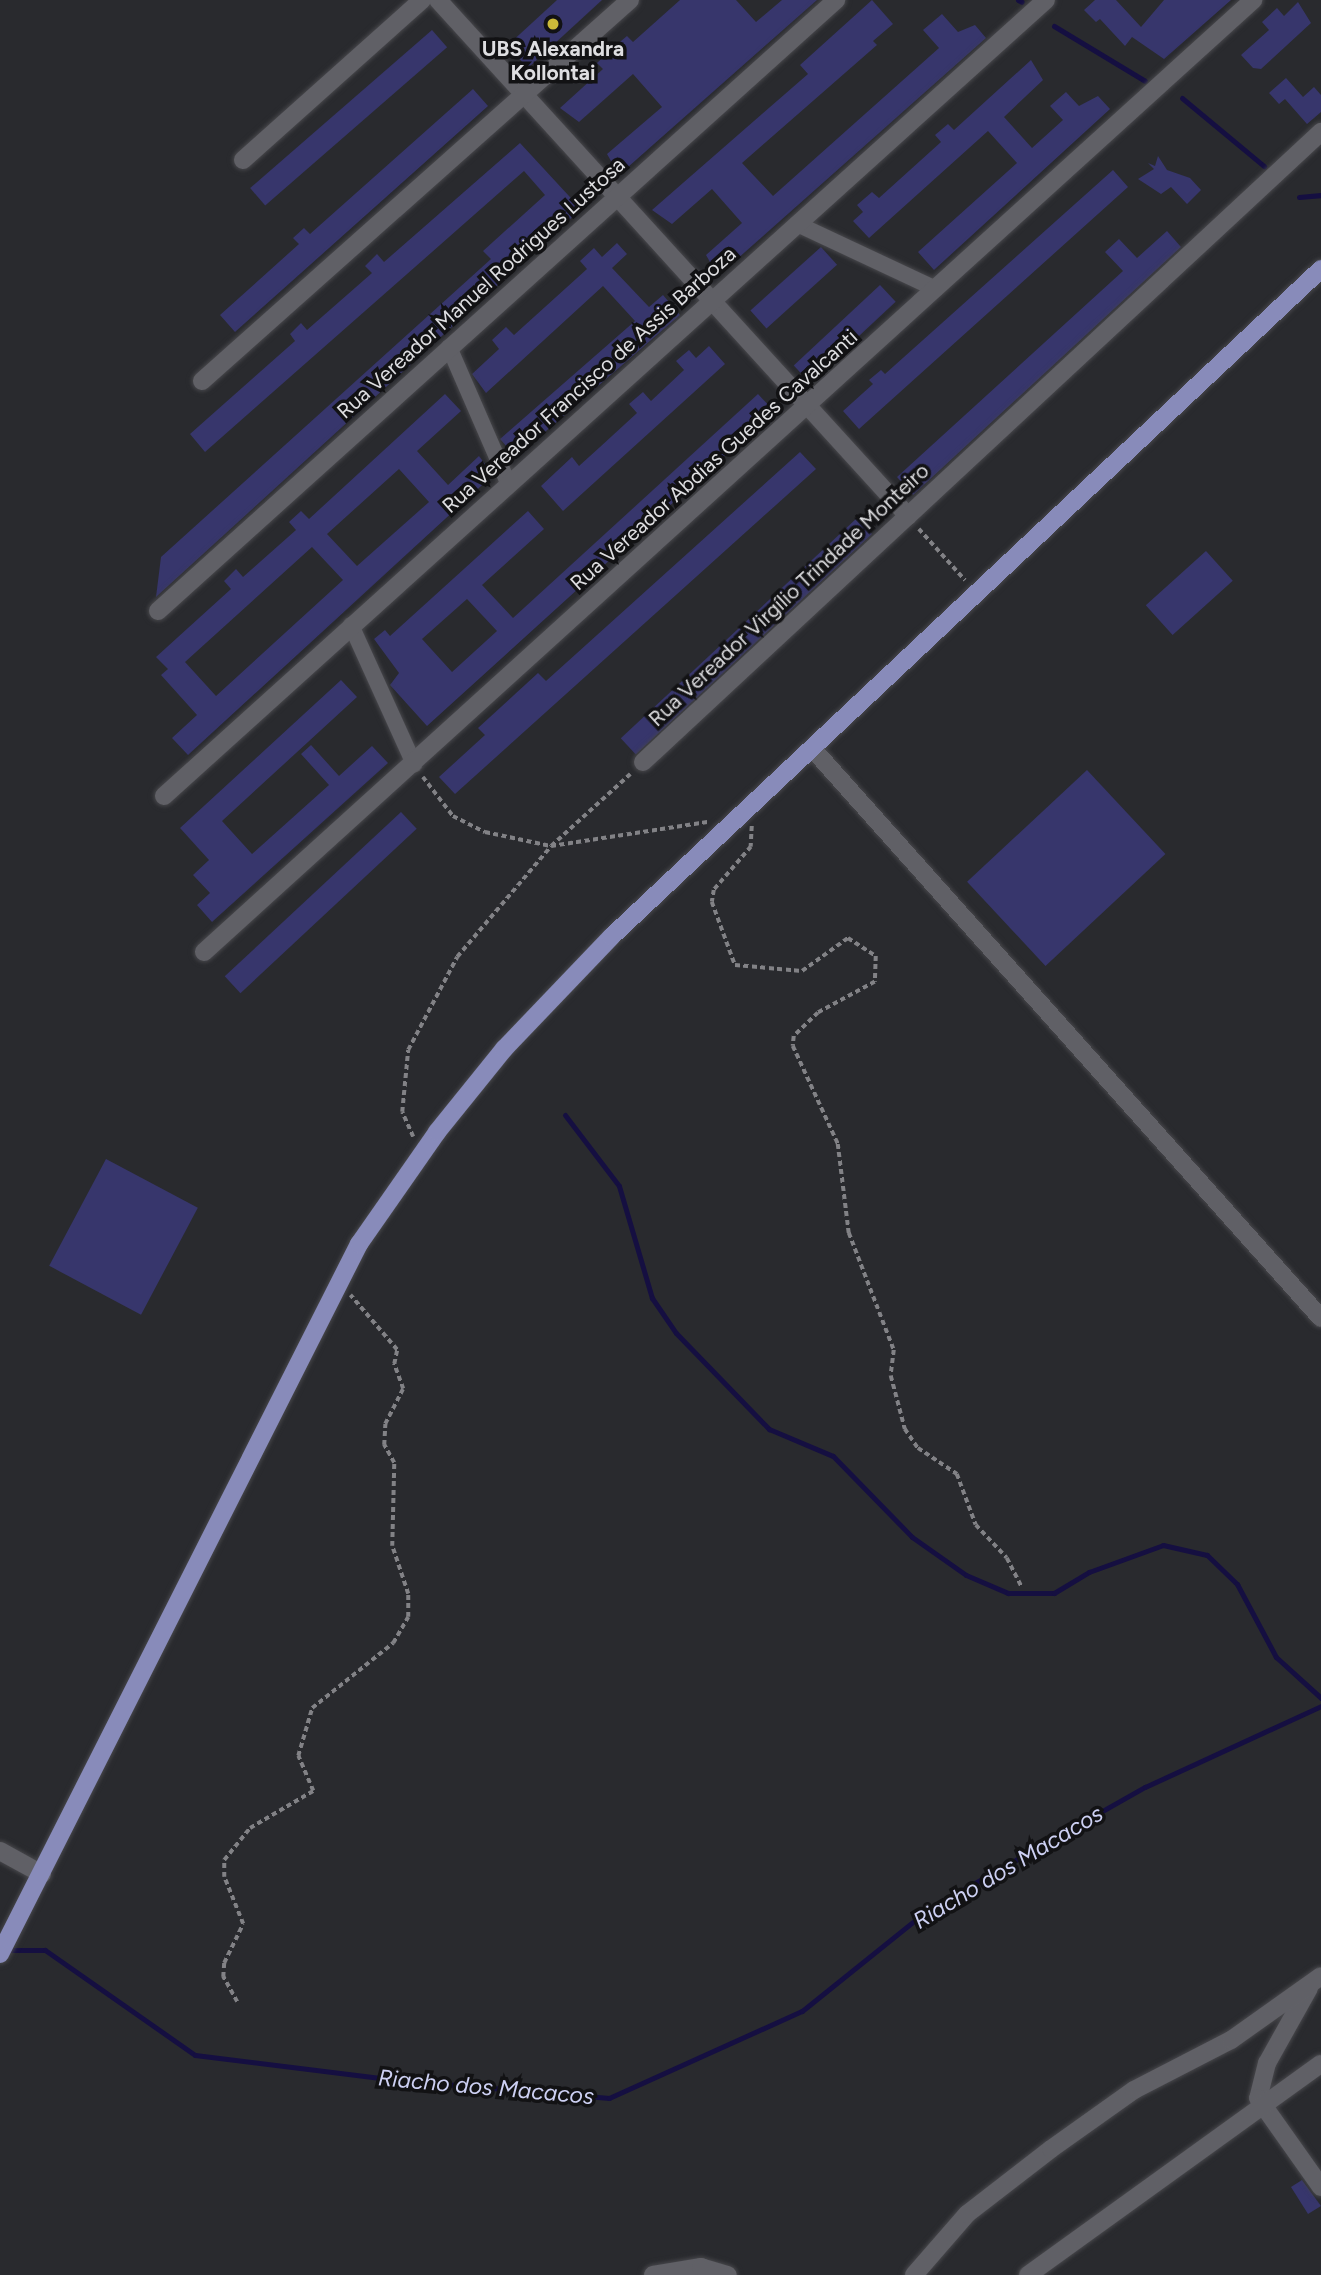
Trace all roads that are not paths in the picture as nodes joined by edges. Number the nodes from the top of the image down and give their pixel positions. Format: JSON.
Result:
{"nodes":[{"id":1,"x":422,"y":0,"type":"edge"},
{"id":2,"x":438,"y":0,"type":"edge"},
{"id":3,"x":629,"y":0,"type":"edge"},
{"id":4,"x":836,"y":0,"type":"edge"},
{"id":5,"x":1046,"y":0,"type":"edge"},
{"id":6,"x":1253,"y":0,"type":"edge"},
{"id":7,"x":524,"y":96,"type":"junction"},
{"id":8,"x":1321,"y":132,"type":"edge"},
{"id":9,"x":243,"y":160,"type":"dead end"},
{"id":10,"x":616,"y":195,"type":"junction"},
{"id":11,"x":797,"y":224,"type":"junction"},
{"id":12,"x":1321,"y":269,"type":"edge"},
{"id":13,"x":936,"y":289,"type":"junction"},
{"id":14,"x":712,"y":299,"type":"junction"},
{"id":15,"x":449,"y":347,"type":"junction"},
{"id":16,"x":202,"y":381,"type":"dead end"},
{"id":17,"x":808,"y":406,"type":"junction"},
{"id":18,"x":509,"y":484,"type":"junction"},
{"id":19,"x":908,"y":516,"type":"junction"},
{"id":20,"x":158,"y":611,"type":"dead end"},
{"id":21,"x":351,"y":625,"type":"junction"},
{"id":22,"x":812,"y":748,"type":"junction"},
{"id":23,"x":643,"y":762,"type":"road end"},
{"id":24,"x":414,"y":764,"type":"junction"},
{"id":25,"x":164,"y":796,"type":"dead end"},
{"id":26,"x":204,"y":952,"type":"dead end"},
{"id":27,"x":1321,"y":1318,"type":"edge"},
{"id":28,"x":0,"y":1851,"type":"edge"},
{"id":29,"x":42,"y":1874,"type":"junction"},
{"id":30,"x":0,"y":1954,"type":"edge"},
{"id":31,"x":1317,"y":1979,"type":"edge"},
{"id":32,"x":1321,"y":2064,"type":"edge"},
{"id":33,"x":1264,"y":2109,"type":"junction"},
{"id":34,"x":1321,"y":2187,"type":"edge"},
{"id":35,"x":653,"y":2275,"type":"edge"},
{"id":36,"x":729,"y":2275,"type":"edge"},
{"id":37,"x":914,"y":2275,"type":"edge"},
{"id":38,"x":1028,"y":2275,"type":"edge"}],
"edges":[{"from":1,"to":9,"type":"street"},
{"from":2,"to":7,"type":"street"},
{"from":3,"to":7,"type":"street"},
{"from":4,"to":10,"type":"street","name":"Rua Vereador Manuel Rodrigues Lustosa"},
{"from":5,"to":11,"type":"street","name":"Rua Vereador Francisco de Assis Barboza"},
{"from":6,"to":13,"type":"street","name":"Rua Vereador Abdias Guedes Cavalcanti"},
{"from":7,"to":10,"type":"street"},
{"from":7,"to":16,"type":"street"},
{"from":8,"to":19,"type":"street","name":"Rua Vereador Virgílio Trindade Monteiro"},
{"from":10,"to":14,"type":"street"},
{"from":10,"to":15,"type":"street","name":"Rua Vereador Manuel Rodrigues Lustosa"},
{"from":11,"to":13,"type":"street"},
{"from":11,"to":14,"type":"street","name":"Rua Vereador Francisco de Assis Barboza"},
{"from":12,"to":22,"type":"main road"},
{"from":13,"to":17,"type":"street","name":"Rua Vereador Abdias Guedes Cavalcanti"},
{"from":14,"to":17,"type":"street"},
{"from":14,"to":18,"type":"street","name":"Rua Vereador Francisco de Assis Barboza"},
{"from":15,"to":18,"type":"street"},
{"from":15,"to":20,"type":"street","name":"Rua Vereador Manuel Rodrigues Lustosa"},
{"from":17,"to":19,"type":"street"},
{"from":17,"to":24,"type":"street","name":"Rua Vereador Abdias Guedes Cavalcanti"},
{"from":18,"to":21,"type":"street","name":"Rua Vereador Francisco de Assis Barboza"},
{"from":19,"to":23,"type":"street","name":"Rua Vereador Virgílio Trindade Monteiro"},
{"from":21,"to":24,"type":"street"},
{"from":21,"to":25,"type":"street","name":"Rua Vereador Francisco de Assis Barboza"},
{"from":22,"to":27,"type":"street"},
{"from":22,"to":29,"type":"main road"},
{"from":24,"to":26,"type":"street","name":"Rua Vereador Abdias Guedes Cavalcanti"},
{"from":28,"to":29,"type":"street"},
{"from":29,"to":30,"type":"main road"},
{"from":31,"to":33,"type":"street"},
{"from":31,"to":37,"type":"street"},
{"from":32,"to":33,"type":"street"},
{"from":33,"to":34,"type":"street"},
{"from":33,"to":38,"type":"street"},
{"from":35,"to":36,"type":"street"}]}
